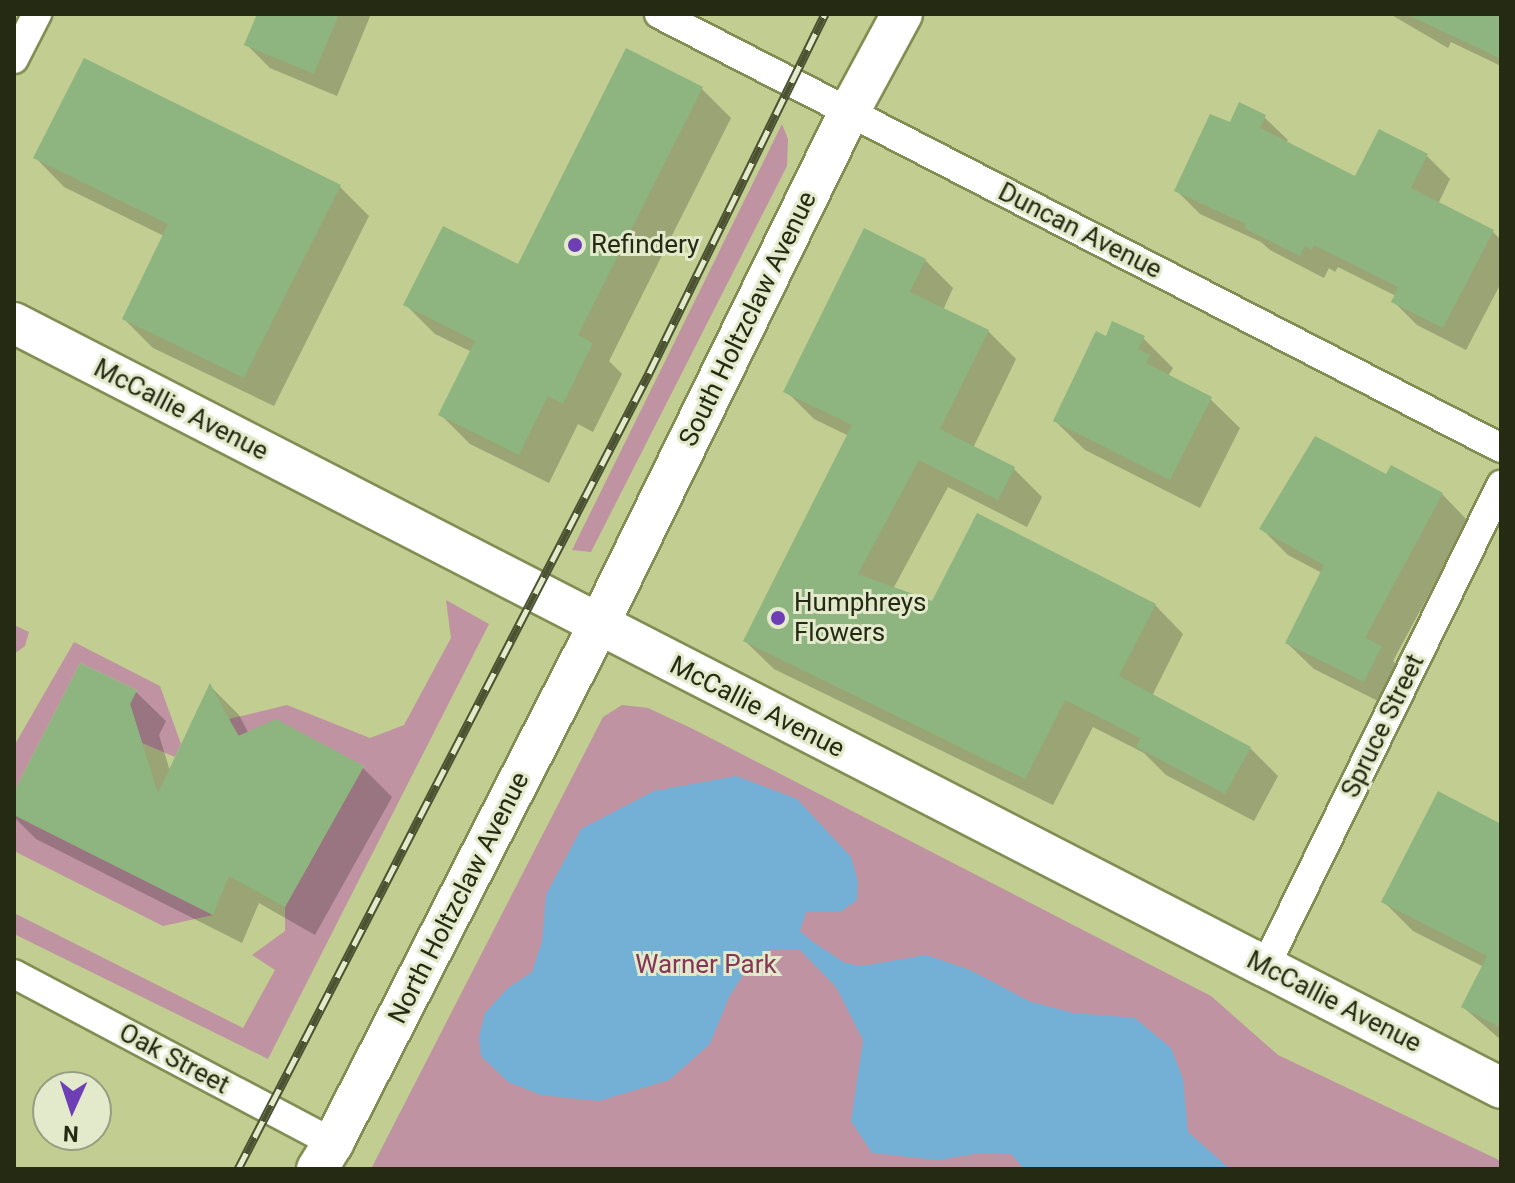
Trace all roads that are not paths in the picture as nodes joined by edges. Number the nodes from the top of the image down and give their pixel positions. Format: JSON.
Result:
{"nodes":[{"id":1,"x":37,"y":14,"type":"edge"},
{"id":2,"x":659,"y":14,"type":"edge"},
{"id":3,"x":902,"y":14,"type":"edge"},
{"id":4,"x":14,"y":59,"type":"edge"},
{"id":5,"x":849,"y":112,"type":"junction"},
{"id":6,"x":14,"y":323,"type":"edge"},
{"id":7,"x":1501,"y":448,"type":"edge"},
{"id":8,"x":1501,"y":485,"type":"edge"},
{"id":9,"x":598,"y":626,"type":"junction"},
{"id":10,"x":1265,"y":967,"type":"junction"},
{"id":11,"x":14,"y":974,"type":"edge"},
{"id":12,"x":1501,"y":1088,"type":"edge"},
{"id":13,"x":325,"y":1156,"type":"edge"}],
"edges":[{"from":1,"to":4,"type":"street"},
{"from":2,"to":5,"type":"street","name":"Duncan Avenue"},
{"from":3,"to":5,"type":"main road","name":"South Holtzclaw Avenue"},
{"from":5,"to":7,"type":"street","name":"Duncan Avenue"},
{"from":5,"to":9,"type":"main road","name":"South Holtzclaw Avenue"},
{"from":6,"to":9,"type":"main road","name":"McCallie Avenue"},
{"from":8,"to":10,"type":"street","name":"Spruce Street"},
{"from":9,"to":10,"type":"main road","name":"McCallie Avenue"},
{"from":9,"to":13,"type":"main road","name":"North Holtzclaw Avenue"},
{"from":10,"to":12,"type":"main road","name":"McCallie Avenue"},
{"from":11,"to":13,"type":"street","name":"Oak Street"}]}
